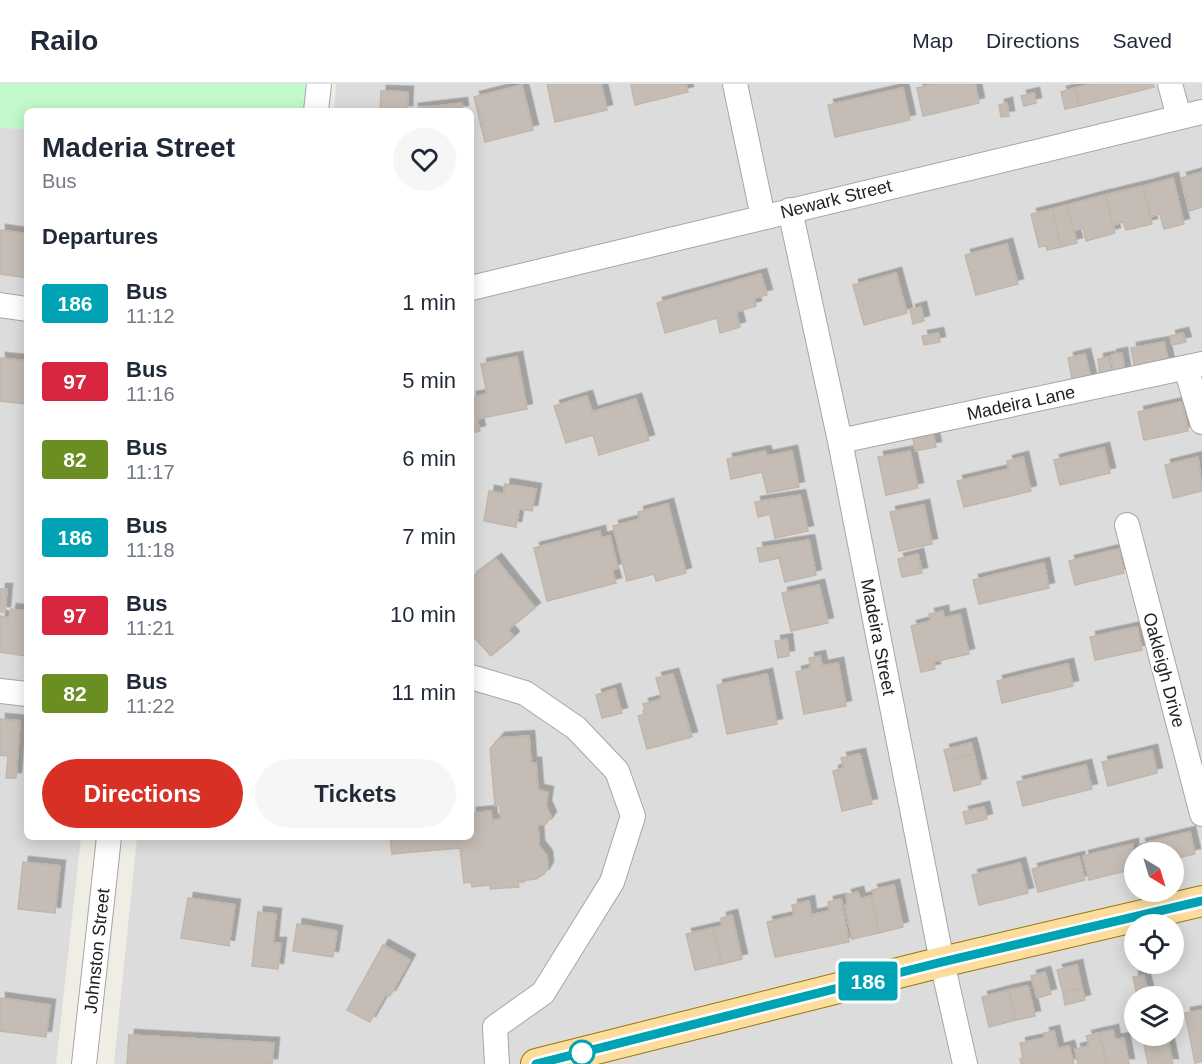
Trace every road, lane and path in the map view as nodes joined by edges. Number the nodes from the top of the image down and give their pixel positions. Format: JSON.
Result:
{"nodes":[{"id":1,"x":319,"y":84,"type":"edge"},
{"id":2,"x":735,"y":84,"type":"edge"},
{"id":3,"x":1170,"y":84,"type":"edge"},
{"id":4,"x":316,"y":108,"type":"edge"},
{"id":5,"x":1191,"y":114,"type":"edge"},
{"id":6,"x":790,"y":210,"type":"junction"},
{"id":7,"x":763,"y":217,"type":"junction"},
{"id":8,"x":474,"y":287,"type":"edge"},
{"id":9,"x":0,"y":305,"type":"edge"},
{"id":10,"x":24,"y":309,"type":"edge"},
{"id":11,"x":1194,"y":366,"type":"edge"},
{"id":12,"x":1202,"y":422,"type":"edge"},
{"id":13,"x":840,"y":441,"type":"junction"},
{"id":14,"x":1127,"y":525,"type":"dead end"},
{"id":15,"x":474,"y":678,"type":"edge"},
{"id":16,"x":0,"y":691,"type":"edge"},
{"id":17,"x":24,"y":694,"type":"edge"},
{"id":18,"x":1202,"y":814,"type":"edge"},
{"id":19,"x":110,"y":840,"type":"edge"},
{"id":20,"x":1202,"y":901,"type":"edge"},
{"id":21,"x":942,"y":962,"type":"junction"},
{"id":22,"x":84,"y":1064,"type":"edge"},
{"id":23,"x":496,"y":1064,"type":"edge"},
{"id":24,"x":536,"y":1064,"type":"edge"},
{"id":25,"x":965,"y":1064,"type":"edge"}],
"edges":[{"from":1,"to":4,"type":"street"},
{"from":2,"to":7,"type":"street"},
{"from":3,"to":5,"type":"street"},
{"from":5,"to":6,"type":"street","name":"Newark Street"},
{"from":6,"to":7,"type":"street","name":"Newark Street"},
{"from":6,"to":13,"type":"street","name":"Madeira Street"},
{"from":7,"to":8,"type":"street","name":"Newark Street"},
{"from":9,"to":10,"type":"street"},
{"from":11,"to":12,"type":"street"},
{"from":11,"to":13,"type":"street","name":"Madeira Lane"},
{"from":13,"to":21,"type":"street","name":"Madeira Street"},
{"from":14,"to":18,"type":"street","name":"Oakleigh Drive"},
{"from":15,"to":23,"type":"street"},
{"from":16,"to":17,"type":"street"},
{"from":19,"to":22,"type":"street","name":"Johnston Street"},
{"from":20,"to":21,"type":"main road"},
{"from":21,"to":24,"type":"main road"},
{"from":21,"to":25,"type":"street","name":"Madeira Street"}]}
